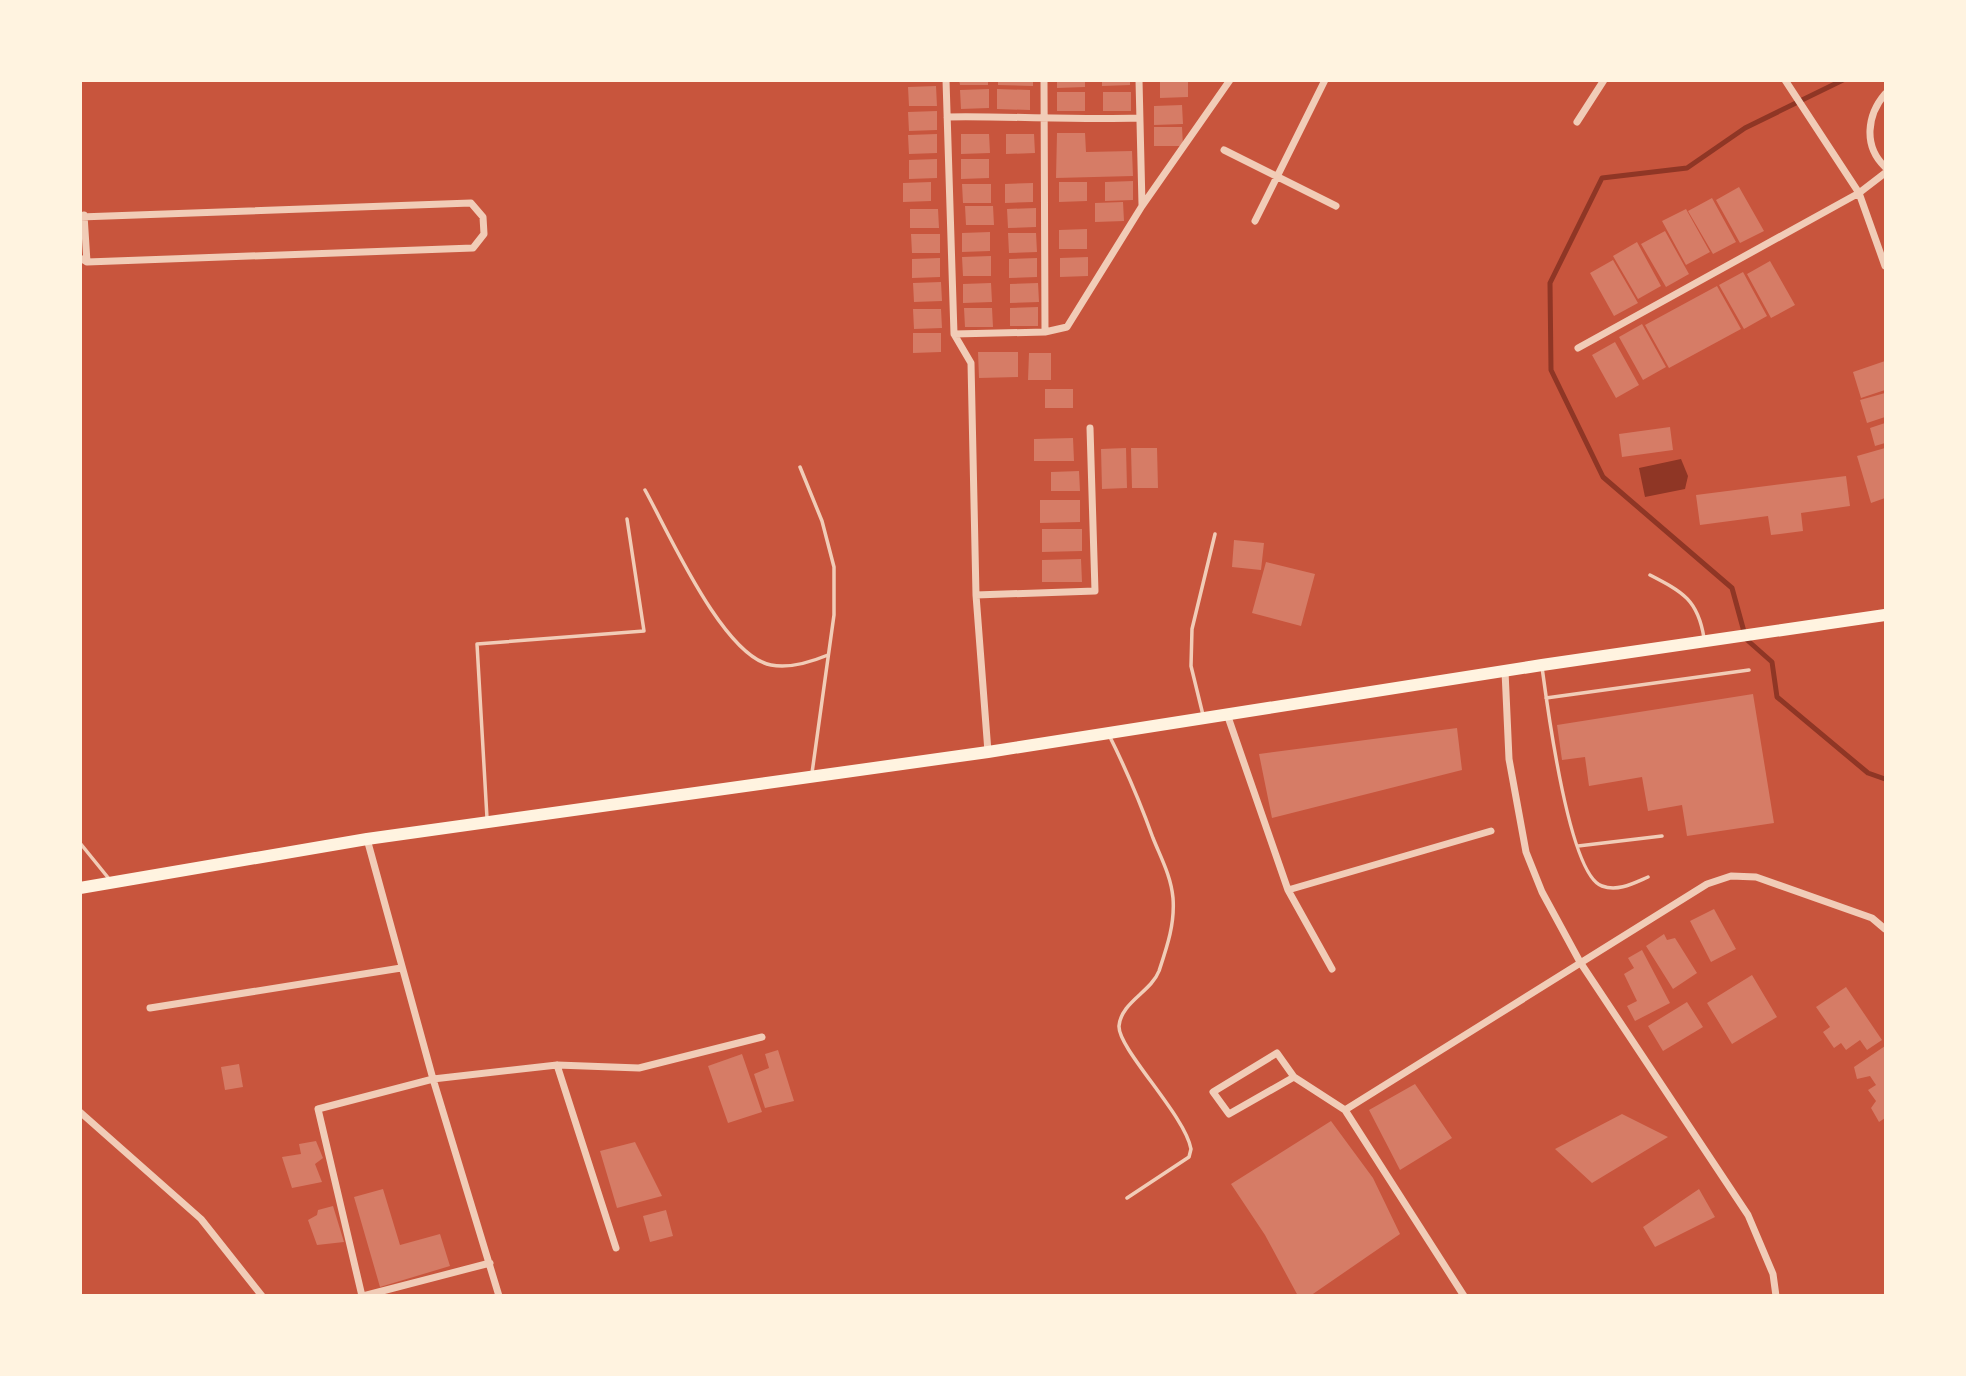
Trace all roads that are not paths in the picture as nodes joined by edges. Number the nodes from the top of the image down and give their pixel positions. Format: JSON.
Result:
{"nodes":[{"id":1,"x":946,"y":80,"type":"edge"},
{"id":2,"x":1044,"y":80,"type":"edge"},
{"id":3,"x":1139,"y":80,"type":"edge"},
{"id":4,"x":1230,"y":80,"type":"edge"},
{"id":5,"x":1325,"y":80,"type":"edge"},
{"id":6,"x":1604,"y":80,"type":"edge"},
{"id":7,"x":1785,"y":80,"type":"edge"},
{"id":8,"x":1885,"y":94,"type":"edge"},
{"id":9,"x":947,"y":117,"type":"junction"},
{"id":10,"x":1044,"y":118,"type":"junction"},
{"id":11,"x":1139,"y":118,"type":"junction"},
{"id":12,"x":1577,"y":122,"type":"dead end"},
{"id":13,"x":1224,"y":150,"type":"dead end"},
{"id":14,"x":1885,"y":167,"type":"edge"},
{"id":15,"x":1885,"y":173,"type":"edge"},
{"id":16,"x":1277,"y":176,"type":"junction"},
{"id":17,"x":1859,"y":193,"type":"junction"},
{"id":18,"x":1142,"y":206,"type":"junction"},
{"id":19,"x":1336,"y":206,"type":"dead end"},
{"id":20,"x":82,"y":216,"type":"edge"},
{"id":21,"x":1255,"y":221,"type":"dead end"},
{"id":22,"x":84,"y":260,"type":"edge"},
{"id":23,"x":1885,"y":266,"type":"edge"},
{"id":24,"x":1045,"y":332,"type":"junction"},
{"id":25,"x":954,"y":334,"type":"junction"},
{"id":26,"x":1578,"y":348,"type":"dead end"},
{"id":27,"x":1090,"y":428,"type":"dead end"},
{"id":28,"x":800,"y":467,"type":"dead end"},
{"id":29,"x":645,"y":490,"type":"dead end"},
{"id":30,"x":627,"y":519,"type":"dead end"},
{"id":31,"x":1215,"y":534,"type":"dead end"},
{"id":32,"x":1650,"y":575,"type":"dead end"},
{"id":33,"x":976,"y":595,"type":"junction"},
{"id":34,"x":1885,"y":615,"type":"edge"},
{"id":35,"x":1708,"y":640,"type":"junction"},
{"id":36,"x":828,"y":655,"type":"junction"},
{"id":37,"x":1542,"y":665,"type":"junction"},
{"id":38,"x":1749,"y":670,"type":"dead end"},
{"id":39,"x":1505,"y":671,"type":"junction"},
{"id":40,"x":1546,"y":698,"type":"junction"},
{"id":41,"x":1227,"y":714,"type":"junction"},
{"id":42,"x":1204,"y":717,"type":"junction"},
{"id":43,"x":1108,"y":733,"type":"junction"},
{"id":44,"x":988,"y":752,"type":"junction"},
{"id":45,"x":812,"y":775,"type":"junction"},
{"id":46,"x":487,"y":824,"type":"junction"},
{"id":47,"x":1491,"y":831,"type":"dead end"},
{"id":48,"x":1662,"y":836,"type":"dead end"},
{"id":49,"x":367,"y":839,"type":"junction"},
{"id":50,"x":80,"y":844,"type":"edge"},
{"id":51,"x":1578,"y":846,"type":"junction"},
{"id":52,"x":1648,"y":877,"type":"dead end"},
{"id":53,"x":113,"y":884,"type":"junction"},
{"id":54,"x":80,"y":888,"type":"edge"},
{"id":55,"x":1288,"y":890,"type":"junction"},
{"id":56,"x":1885,"y":929,"type":"edge"},
{"id":57,"x":1580,"y":962,"type":"junction"},
{"id":58,"x":401,"y":968,"type":"junction"},
{"id":59,"x":1332,"y":969,"type":"dead end"},
{"id":60,"x":150,"y":1008,"type":"dead end"},
{"id":61,"x":762,"y":1037,"type":"dead end"},
{"id":62,"x":557,"y":1065,"type":"junction"},
{"id":63,"x":1294,"y":1077,"type":"junction"},
{"id":64,"x":433,"y":1080,"type":"junction"},
{"id":65,"x":1345,"y":1110,"type":"junction"},
{"id":66,"x":80,"y":1112,"type":"edge"},
{"id":67,"x":1127,"y":1198,"type":"dead end"},
{"id":68,"x":616,"y":1248,"type":"dead end"},
{"id":69,"x":490,"y":1263,"type":"junction"},
{"id":70,"x":262,"y":1296,"type":"edge"},
{"id":71,"x":362,"y":1296,"type":"edge"},
{"id":72,"x":499,"y":1296,"type":"edge"},
{"id":73,"x":1464,"y":1296,"type":"edge"},
{"id":74,"x":1776,"y":1296,"type":"edge"}],
"edges":[{"from":1,"to":9,"type":"street"},
{"from":2,"to":10,"type":"street"},
{"from":3,"to":11,"type":"street"},
{"from":4,"to":18,"type":"street"},
{"from":5,"to":16,"type":"street"},
{"from":6,"to":12,"type":"street"},
{"from":7,"to":17,"type":"street"},
{"from":8,"to":14,"type":"street"},
{"from":9,"to":10,"type":"street"},
{"from":9,"to":25,"type":"street"},
{"from":10,"to":11,"type":"street"},
{"from":10,"to":24,"type":"street"},
{"from":11,"to":18,"type":"street"},
{"from":13,"to":16,"type":"street"},
{"from":15,"to":17,"type":"street"},
{"from":16,"to":19,"type":"street"},
{"from":16,"to":21,"type":"street"},
{"from":17,"to":23,"type":"street"},
{"from":17,"to":26,"type":"street"},
{"from":18,"to":24,"type":"street"},
{"from":20,"to":22,"type":"street"},
{"from":20,"to":22,"type":"street"},
{"from":24,"to":25,"type":"street"},
{"from":25,"to":33,"type":"street"},
{"from":27,"to":33,"type":"street"},
{"from":28,"to":36,"type":"lane"},
{"from":29,"to":36,"type":"lane"},
{"from":30,"to":46,"type":"lane"},
{"from":31,"to":42,"type":"lane"},
{"from":32,"to":35,"type":"lane"},
{"from":33,"to":44,"type":"street"},
{"from":34,"to":35,"type":"main road"},
{"from":35,"to":37,"type":"main road"},
{"from":36,"to":45,"type":"lane"},
{"from":37,"to":39,"type":"main road"},
{"from":37,"to":40,"type":"lane"},
{"from":38,"to":40,"type":"lane"},
{"from":39,"to":41,"type":"main road"},
{"from":39,"to":57,"type":"street"},
{"from":40,"to":51,"type":"lane"},
{"from":41,"to":42,"type":"main road"},
{"from":41,"to":55,"type":"street"},
{"from":42,"to":43,"type":"main road"},
{"from":43,"to":44,"type":"main road"},
{"from":43,"to":67,"type":"lane"},
{"from":44,"to":45,"type":"main road"},
{"from":45,"to":46,"type":"main road"},
{"from":46,"to":49,"type":"main road"},
{"from":47,"to":55,"type":"street"},
{"from":48,"to":51,"type":"lane"},
{"from":49,"to":53,"type":"main road"},
{"from":49,"to":58,"type":"street"},
{"from":50,"to":53,"type":"lane"},
{"from":51,"to":52,"type":"lane"},
{"from":53,"to":54,"type":"main road"},
{"from":55,"to":59,"type":"street"},
{"from":56,"to":57,"type":"street"},
{"from":57,"to":65,"type":"street"},
{"from":57,"to":74,"type":"street"},
{"from":58,"to":60,"type":"street"},
{"from":58,"to":64,"type":"street"},
{"from":61,"to":62,"type":"street"},
{"from":62,"to":64,"type":"street"},
{"from":62,"to":68,"type":"street"},
{"from":63,"to":63,"type":"street"},
{"from":63,"to":65,"type":"street"},
{"from":64,"to":69,"type":"street"},
{"from":64,"to":71,"type":"street"},
{"from":65,"to":73,"type":"street"},
{"from":66,"to":70,"type":"street"},
{"from":69,"to":71,"type":"street"},
{"from":69,"to":72,"type":"street"}]}
